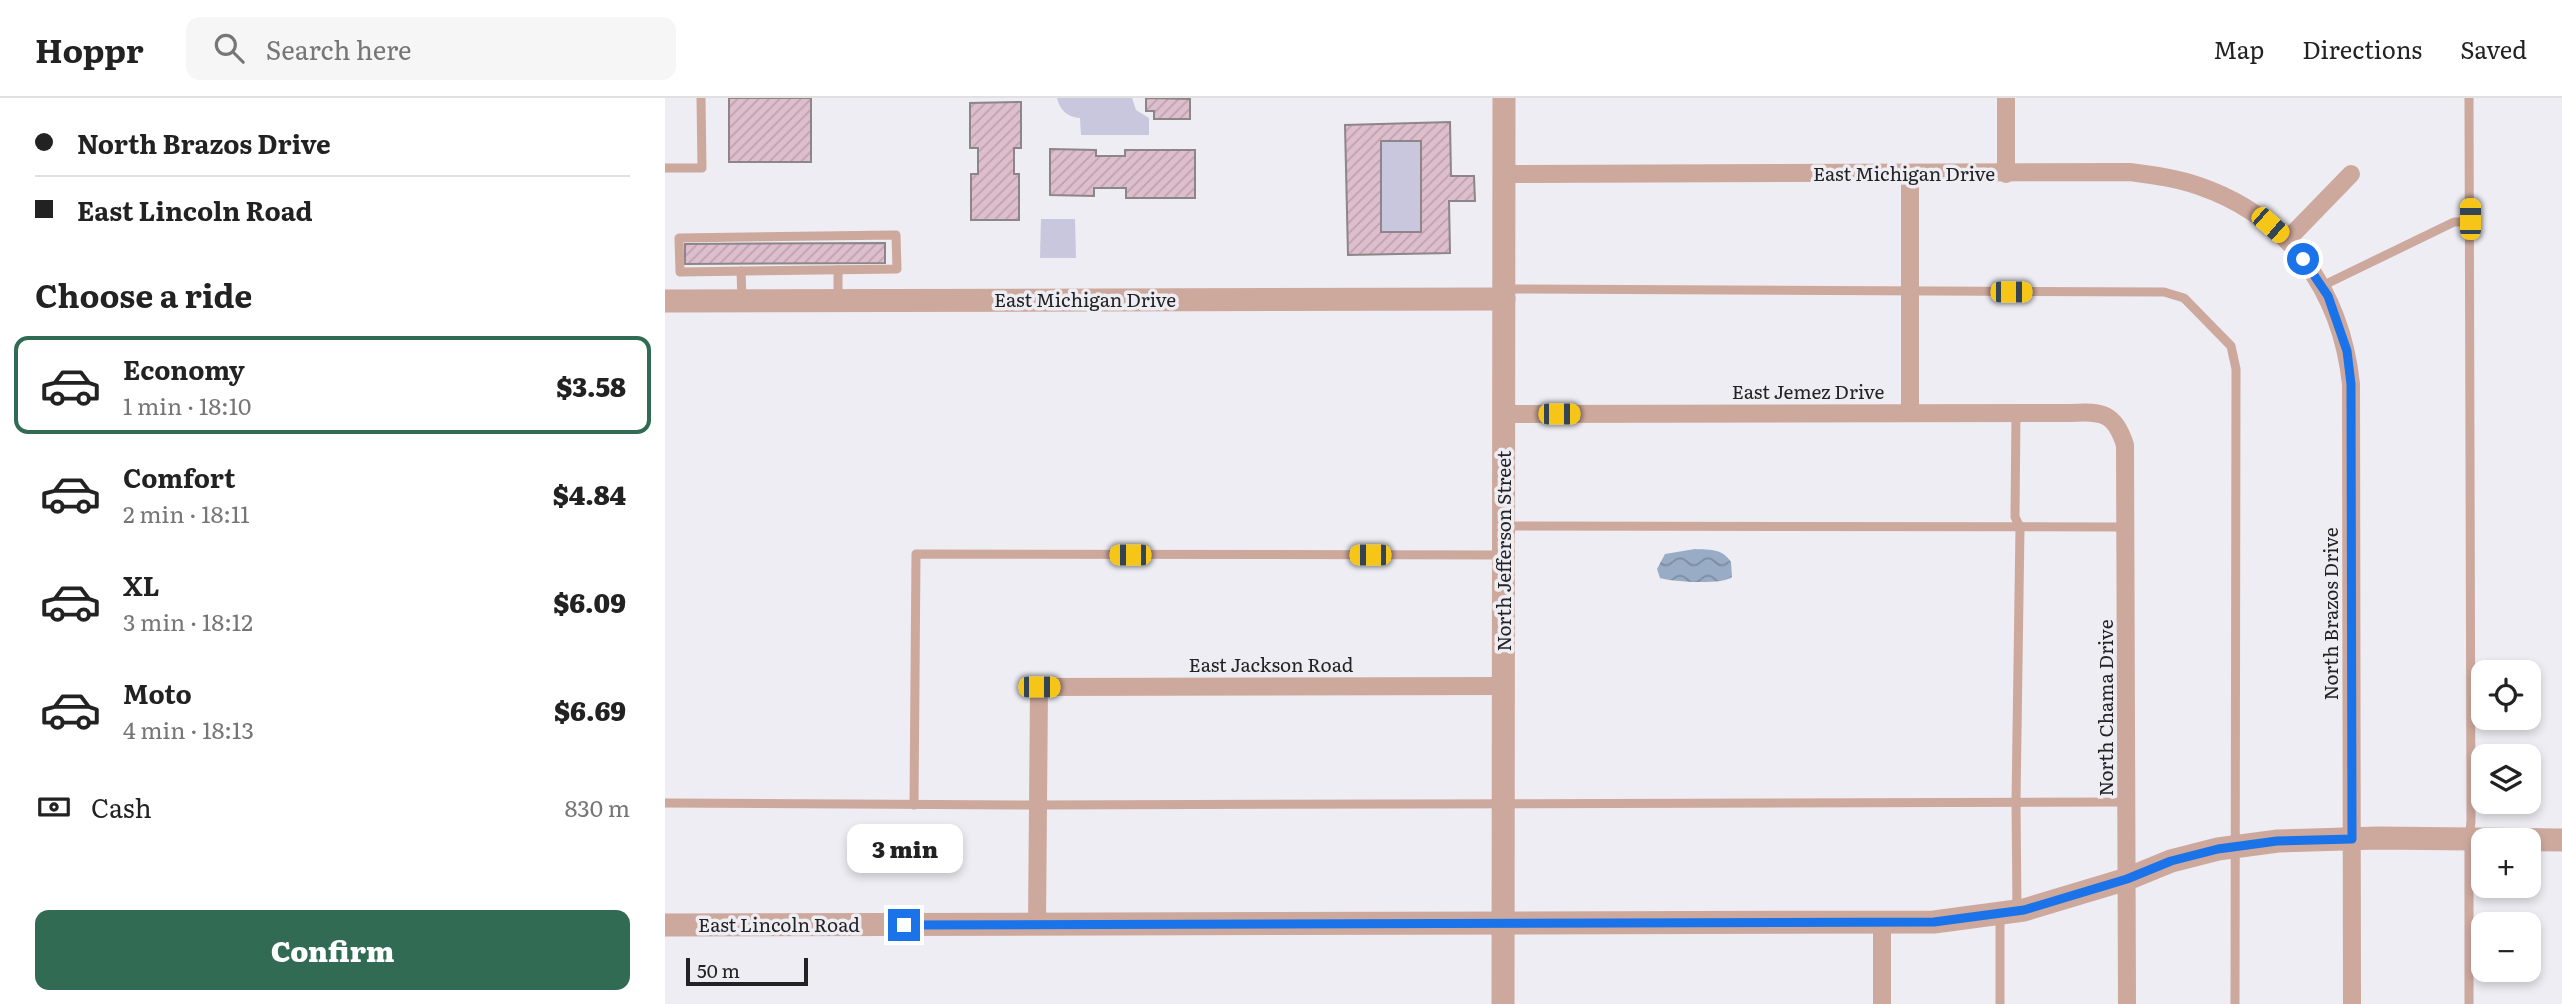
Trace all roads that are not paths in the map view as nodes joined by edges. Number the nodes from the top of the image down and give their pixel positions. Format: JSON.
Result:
{"nodes":[{"id":1,"x":701,"y":98,"type":"edge"},
{"id":2,"x":1504,"y":98,"type":"edge"},
{"id":3,"x":2006,"y":98,"type":"edge"},
{"id":4,"x":2469,"y":98,"type":"edge"},
{"id":5,"x":665,"y":168,"type":"edge"},
{"id":6,"x":1504,"y":174,"type":"junction"},
{"id":7,"x":1910,"y":174,"type":"junction"},
{"id":8,"x":2006,"y":174,"type":"junction"},
{"id":9,"x":2351,"y":174,"type":"dead end"},
{"id":10,"x":2470,"y":222,"type":"junction"},
{"id":11,"x":2287,"y":240,"type":"junction"},
{"id":12,"x":838,"y":270,"type":"junction"},
{"id":13,"x":741,"y":271,"type":"junction"},
{"id":14,"x":2322,"y":286,"type":"junction"},
{"id":15,"x":1910,"y":292,"type":"junction"},
{"id":16,"x":1504,"y":294,"type":"junction"},
{"id":17,"x":742,"y":300,"type":"junction"},
{"id":18,"x":838,"y":300,"type":"junction"},
{"id":19,"x":665,"y":301,"type":"edge"},
{"id":20,"x":1910,"y":412,"type":"junction"},
{"id":21,"x":1505,"y":414,"type":"junction"},
{"id":22,"x":2016,"y":414,"type":"junction"},
{"id":23,"x":2110,"y":417,"type":"joint"},
{"id":24,"x":1504,"y":526,"type":"junction"},
{"id":25,"x":2020,"y":527,"type":"junction"},
{"id":26,"x":2126,"y":527,"type":"junction"},
{"id":27,"x":1504,"y":555,"type":"junction"},
{"id":28,"x":1504,"y":686,"type":"junction"},
{"id":29,"x":2016,"y":802,"type":"junction"},
{"id":30,"x":2127,"y":802,"type":"junction"},
{"id":31,"x":665,"y":803,"type":"edge"},
{"id":32,"x":1504,"y":803,"type":"junction"},
{"id":33,"x":914,"y":804,"type":"junction"},
{"id":34,"x":1038,"y":805,"type":"junction"},
{"id":35,"x":2352,"y":839,"type":"junction"},
{"id":36,"x":2469,"y":840,"type":"junction"},
{"id":37,"x":2562,"y":840,"type":"edge"},
{"id":38,"x":2235,"y":847,"type":"junction"},
{"id":39,"x":2127,"y":879,"type":"junction"},
{"id":40,"x":2008,"y":912,"type":"junction"},
{"id":41,"x":1882,"y":922,"type":"junction"},
{"id":42,"x":1504,"y":923,"type":"junction"},
{"id":43,"x":665,"y":925,"type":"edge"},
{"id":44,"x":1037,"y":925,"type":"junction"},
{"id":45,"x":1503,"y":1004,"type":"edge"},
{"id":46,"x":1882,"y":1004,"type":"edge"},
{"id":47,"x":2000,"y":1004,"type":"edge"},
{"id":48,"x":2127,"y":1004,"type":"edge"},
{"id":49,"x":2235,"y":1004,"type":"edge"},
{"id":50,"x":2352,"y":1004,"type":"edge"},
{"id":51,"x":2469,"y":1004,"type":"edge"}],
"edges":[{"from":1,"to":5,"type":"lane"},
{"from":2,"to":6,"type":"street","name":"North Jefferson Street"},
{"from":3,"to":8,"type":"street"},
{"from":4,"to":10,"type":"lane"},
{"from":6,"to":7,"type":"street","name":"East Michigan Drive"},
{"from":6,"to":16,"type":"street","name":"North Jefferson Street"},
{"from":7,"to":8,"type":"street","name":"East Michigan Drive"},
{"from":7,"to":15,"type":"street"},
{"from":8,"to":11,"type":"street","name":"East Michigan Drive"},
{"from":9,"to":11,"type":"street"},
{"from":10,"to":14,"type":"lane"},
{"from":10,"to":36,"type":"lane"},
{"from":11,"to":14,"type":"street","name":"North Brazos Drive"},
{"from":12,"to":13,"type":"lane"},
{"from":12,"to":13,"type":"lane"},
{"from":12,"to":18,"type":"lane"},
{"from":13,"to":17,"type":"lane"},
{"from":14,"to":35,"type":"street","name":"North Brazos Drive"},
{"from":15,"to":16,"type":"lane"},
{"from":15,"to":20,"type":"street"},
{"from":15,"to":38,"type":"lane"},
{"from":16,"to":18,"type":"street","name":"East Michigan Drive"},
{"from":16,"to":21,"type":"street","name":"North Jefferson Street"},
{"from":17,"to":18,"type":"street","name":"East Michigan Drive"},
{"from":17,"to":19,"type":"street","name":"East Michigan Drive"},
{"from":20,"to":21,"type":"street","name":"East Jemez Drive"},
{"from":20,"to":22,"type":"street","name":"East Jemez Drive"},
{"from":21,"to":24,"type":"street","name":"North Jefferson Street"},
{"from":22,"to":23,"type":"street","name":"East Jemez Drive"},
{"from":22,"to":25,"type":"lane"},
{"from":23,"to":26,"type":"street","name":"North Chama Drive"},
{"from":24,"to":25,"type":"lane"},
{"from":24,"to":27,"type":"street","name":"North Jefferson Street"},
{"from":25,"to":26,"type":"lane"},
{"from":25,"to":29,"type":"lane"},
{"from":26,"to":30,"type":"street","name":"North Chama Drive"},
{"from":27,"to":28,"type":"street","name":"North Jefferson Street"},
{"from":27,"to":33,"type":"lane"},
{"from":28,"to":32,"type":"street","name":"North Jefferson Street"},
{"from":28,"to":34,"type":"street","name":"East Jackson Road"},
{"from":29,"to":30,"type":"lane"},
{"from":29,"to":32,"type":"lane"},
{"from":29,"to":40,"type":"lane"},
{"from":30,"to":39,"type":"street","name":"North Chama Drive"},
{"from":31,"to":33,"type":"lane"},
{"from":32,"to":34,"type":"lane"},
{"from":32,"to":42,"type":"street","name":"North Jefferson Street"},
{"from":33,"to":34,"type":"lane"},
{"from":34,"to":44,"type":"street"},
{"from":35,"to":36,"type":"street","name":"East Lincoln Road"},
{"from":35,"to":38,"type":"street","name":"East Lincoln Road"},
{"from":35,"to":50,"type":"street","name":"North Brazos Drive"},
{"from":36,"to":37,"type":"street","name":"East Lincoln Road"},
{"from":36,"to":51,"type":"lane"},
{"from":38,"to":39,"type":"street","name":"East Lincoln Road"},
{"from":38,"to":49,"type":"lane"},
{"from":39,"to":40,"type":"street","name":"East Lincoln Road"},
{"from":39,"to":48,"type":"street","name":"North Chama Drive"},
{"from":40,"to":41,"type":"street","name":"East Lincoln Road"},
{"from":40,"to":47,"type":"lane"},
{"from":41,"to":42,"type":"street","name":"East Lincoln Road"},
{"from":41,"to":46,"type":"street"},
{"from":42,"to":44,"type":"street","name":"East Lincoln Road"},
{"from":42,"to":45,"type":"street","name":"North Jefferson Street"},
{"from":43,"to":44,"type":"street","name":"East Lincoln Road"}]}
